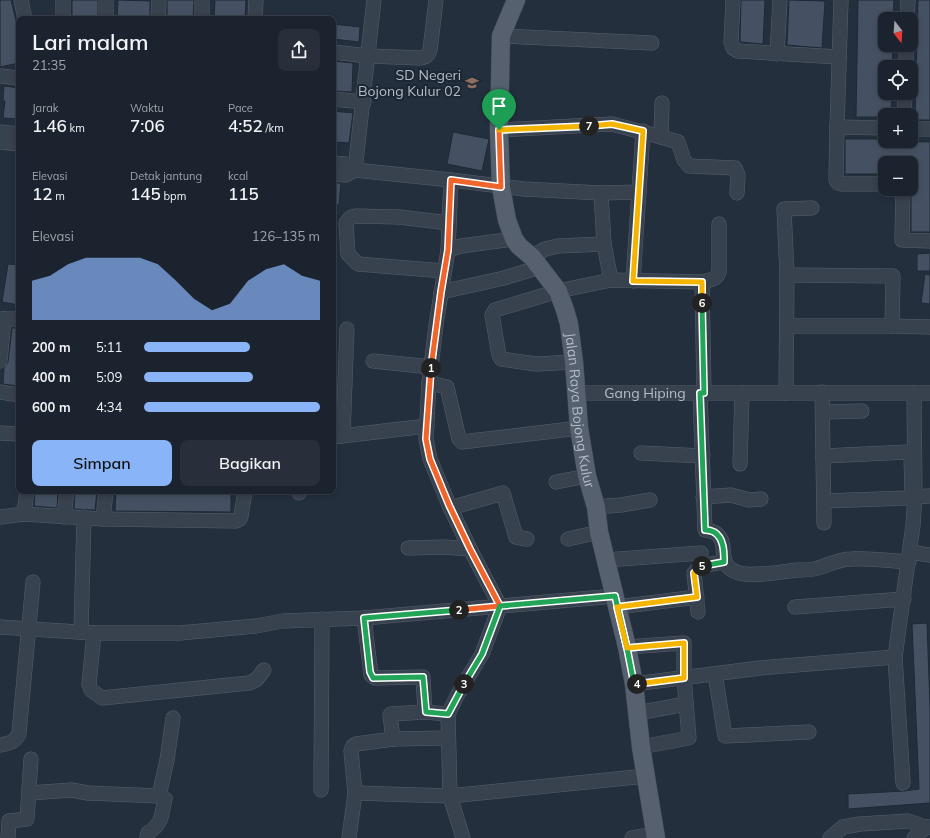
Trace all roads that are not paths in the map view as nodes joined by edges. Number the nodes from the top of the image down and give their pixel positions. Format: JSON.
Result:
{"nodes":[{"id":1,"x":21,"y":0,"type":"edge"},
{"id":2,"x":63,"y":0,"type":"edge"},
{"id":3,"x":106,"y":0,"type":"edge"},
{"id":4,"x":159,"y":0,"type":"edge"},
{"id":5,"x":202,"y":0,"type":"edge"},
{"id":6,"x":256,"y":0,"type":"edge"},
{"id":7,"x":374,"y":0,"type":"edge"},
{"id":8,"x":436,"y":0,"type":"edge"},
{"id":9,"x":516,"y":0,"type":"edge"},
{"id":10,"x":733,"y":0,"type":"edge"},
{"id":11,"x":780,"y":0,"type":"edge"},
{"id":12,"x":841,"y":0,"type":"edge"},
{"id":13,"x":908,"y":0,"type":"edge"},
{"id":14,"x":907,"y":12,"type":"edge"},
{"id":15,"x":24,"y":16,"type":"edge"},
{"id":16,"x":63,"y":16,"type":"edge"},
{"id":17,"x":106,"y":16,"type":"edge"},
{"id":18,"x":158,"y":16,"type":"edge"},
{"id":19,"x":202,"y":16,"type":"edge"},
{"id":20,"x":255,"y":16,"type":"edge"},
{"id":21,"x":500,"y":36,"type":"junction"},
{"id":22,"x":652,"y":43,"type":"dead end"},
{"id":23,"x":336,"y":52,"type":"edge"},
{"id":24,"x":777,"y":54,"type":"junction"},
{"id":25,"x":368,"y":56,"type":"junction"},
{"id":26,"x":839,"y":57,"type":"junction"},
{"id":27,"x":0,"y":76,"type":"edge"},
{"id":28,"x":16,"y":78,"type":"edge"},
{"id":29,"x":336,"y":99,"type":"edge"},
{"id":30,"x":364,"y":102,"type":"junction"},
{"id":31,"x":662,"y":103,"type":"dead end"},
{"id":32,"x":837,"y":127,"type":"junction"},
{"id":33,"x":878,"y":128,"type":"edge"},
{"id":34,"x":918,"y":129,"type":"edge"},
{"id":35,"x":499,"y":130,"type":"junction"},
{"id":36,"x":930,"y":130,"type":"edge"},
{"id":37,"x":643,"y":131,"type":"junction"},
{"id":38,"x":0,"y":132,"type":"edge"},
{"id":39,"x":16,"y":134,"type":"edge"},
{"id":40,"x":661,"y":137,"type":"junction"},
{"id":41,"x":0,"y":142,"type":"edge"},
{"id":42,"x":16,"y":144,"type":"edge"},
{"id":43,"x":336,"y":163,"type":"edge"},
{"id":44,"x":356,"y":170,"type":"junction"},
{"id":45,"x":336,"y":174,"type":"edge"},
{"id":46,"x":451,"y":180,"type":"junction"},
{"id":47,"x":878,"y":184,"type":"edge"},
{"id":48,"x":501,"y":187,"type":"junction"},
{"id":49,"x":639,"y":192,"type":"junction"},
{"id":50,"x":601,"y":193,"type":"junction"},
{"id":51,"x":737,"y":193,"type":"dead end"},
{"id":52,"x":903,"y":196,"type":"edge"},
{"id":53,"x":812,"y":208,"type":"dead end"},
{"id":54,"x":449,"y":223,"type":"junction"},
{"id":55,"x":719,"y":224,"type":"dead end"},
{"id":56,"x":514,"y":239,"type":"junction"},
{"id":57,"x":930,"y":241,"type":"edge"},
{"id":58,"x":604,"y":244,"type":"junction"},
{"id":59,"x":448,"y":250,"type":"junction"},
{"id":60,"x":536,"y":262,"type":"junction"},
{"id":61,"x":444,"y":271,"type":"junction"},
{"id":62,"x":786,"y":276,"type":"junction"},
{"id":63,"x":611,"y":280,"type":"junction"},
{"id":64,"x":633,"y":281,"type":"junction"},
{"id":65,"x":702,"y":282,"type":"junction"},
{"id":66,"x":558,"y":291,"type":"junction"},
{"id":67,"x":441,"y":292,"type":"junction"},
{"id":68,"x":2,"y":319,"type":"edge"},
{"id":69,"x":16,"y":320,"type":"edge"},
{"id":70,"x":787,"y":326,"type":"junction"},
{"id":71,"x":892,"y":326,"type":"junction"},
{"id":72,"x":930,"y":327,"type":"edge"},
{"id":73,"x":347,"y":329,"type":"dead end"},
{"id":74,"x":0,"y":361,"type":"edge"},
{"id":75,"x":373,"y":361,"type":"dead end"},
{"id":76,"x":574,"y":362,"type":"junction"},
{"id":77,"x":431,"y":367,"type":"junction"},
{"id":78,"x":429,"y":383,"type":"junction"},
{"id":79,"x":0,"y":392,"type":"edge"},
{"id":80,"x":822,"y":392,"type":"junction"},
{"id":81,"x":576,"y":393,"type":"junction"},
{"id":82,"x":702,"y":393,"type":"junction"},
{"id":83,"x":742,"y":393,"type":"junction"},
{"id":84,"x":786,"y":393,"type":"junction"},
{"id":85,"x":846,"y":393,"type":"junction"},
{"id":86,"x":914,"y":393,"type":"junction"},
{"id":87,"x":930,"y":393,"type":"edge"},
{"id":88,"x":16,"y":395,"type":"edge"},
{"id":89,"x":846,"y":411,"type":"junction"},
{"id":90,"x":862,"y":411,"type":"dead end"},
{"id":91,"x":822,"y":412,"type":"junction"},
{"id":92,"x":427,"y":426,"type":"junction"},
{"id":93,"x":579,"y":428,"type":"junction"},
{"id":94,"x":0,"y":433,"type":"edge"},
{"id":95,"x":16,"y":434,"type":"edge"},
{"id":96,"x":338,"y":436,"type":"edge"},
{"id":97,"x":641,"y":453,"type":"dead end"},
{"id":98,"x":703,"y":456,"type":"junction"},
{"id":99,"x":823,"y":456,"type":"junction"},
{"id":100,"x":740,"y":464,"type":"dead end"},
{"id":101,"x":587,"y":476,"type":"junction"},
{"id":102,"x":556,"y":482,"type":"dead end"},
{"id":103,"x":26,"y":494,"type":"edge"},
{"id":104,"x":67,"y":494,"type":"edge"},
{"id":105,"x":106,"y":494,"type":"edge"},
{"id":106,"x":245,"y":494,"type":"edge"},
{"id":107,"x":930,"y":496,"type":"edge"},
{"id":108,"x":703,"y":497,"type":"junction"},
{"id":109,"x":915,"y":497,"type":"junction"},
{"id":110,"x":761,"y":498,"type":"dead end"},
{"id":111,"x":650,"y":500,"type":"dead end"},
{"id":112,"x":824,"y":501,"type":"junction"},
{"id":113,"x":596,"y":507,"type":"junction"},
{"id":114,"x":450,"y":508,"type":"junction"},
{"id":115,"x":24,"y":514,"type":"junction"},
{"id":116,"x":0,"y":517,"type":"edge"},
{"id":117,"x":64,"y":517,"type":"junction"},
{"id":118,"x":84,"y":517,"type":"junction"},
{"id":119,"x":103,"y":519,"type":"junction"},
{"id":120,"x":824,"y":523,"type":"dead end"},
{"id":121,"x":599,"y":532,"type":"junction"},
{"id":122,"x":527,"y":539,"type":"dead end"},
{"id":123,"x":568,"y":539,"type":"dead end"},
{"id":124,"x":408,"y":548,"type":"dead end"},
{"id":125,"x":470,"y":549,"type":"junction"},
{"id":126,"x":701,"y":553,"type":"dead end"},
{"id":127,"x":930,"y":555,"type":"edge"},
{"id":128,"x":910,"y":557,"type":"junction"},
{"id":129,"x":606,"y":560,"type":"junction"},
{"id":130,"x":724,"y":562,"type":"junction"},
{"id":131,"x":33,"y":582,"type":"dead end"},
{"id":132,"x":697,"y":597,"type":"junction"},
{"id":133,"x":904,"y":599,"type":"junction"},
{"id":134,"x":616,"y":601,"type":"junction"},
{"id":135,"x":500,"y":606,"type":"junction"},
{"id":136,"x":794,"y":607,"type":"dead end"},
{"id":137,"x":698,"y":612,"type":"dead end"},
{"id":138,"x":364,"y":618,"type":"junction"},
{"id":139,"x":322,"y":619,"type":"junction"},
{"id":140,"x":0,"y":627,"type":"edge"},
{"id":141,"x":28,"y":629,"type":"junction"},
{"id":142,"x":87,"y":632,"type":"junction"},
{"id":143,"x":627,"y":648,"type":"junction"},
{"id":144,"x":895,"y":657,"type":"junction"},
{"id":145,"x":264,"y":670,"type":"dead end"},
{"id":146,"x":715,"y":674,"type":"junction"},
{"id":147,"x":684,"y":678,"type":"junction"},
{"id":148,"x":634,"y":684,"type":"junction"},
{"id":149,"x":686,"y":704,"type":"junction"},
{"id":150,"x":426,"y":712,"type":"junction"},
{"id":151,"x":637,"y":712,"type":"junction"},
{"id":152,"x":448,"y":714,"type":"junction"},
{"id":153,"x":173,"y":718,"type":"dead end"},
{"id":154,"x":809,"y":732,"type":"dead end"},
{"id":155,"x":448,"y":738,"type":"junction"},
{"id":156,"x":393,"y":739,"type":"junction"},
{"id":157,"x":0,"y":745,"type":"edge"},
{"id":158,"x":641,"y":747,"type":"junction"},
{"id":159,"x":31,"y":759,"type":"dead end"},
{"id":160,"x":646,"y":776,"type":"junction"},
{"id":161,"x":903,"y":783,"type":"dead end"},
{"id":162,"x":321,"y":790,"type":"dead end"},
{"id":163,"x":30,"y":793,"type":"junction"},
{"id":164,"x":355,"y":793,"type":"junction"},
{"id":165,"x":159,"y":796,"type":"junction"},
{"id":166,"x":450,"y":796,"type":"junction"},
{"id":167,"x":928,"y":827,"type":"edge"},
{"id":168,"x":656,"y":836,"type":"edge"},
{"id":169,"x":8,"y":838,"type":"edge"},
{"id":170,"x":147,"y":838,"type":"edge"},
{"id":171,"x":349,"y":838,"type":"edge"},
{"id":172,"x":463,"y":838,"type":"edge"},
{"id":173,"x":632,"y":838,"type":"edge"},
{"id":174,"x":830,"y":838,"type":"edge"},
{"id":175,"x":914,"y":838,"type":"edge"}],
"edges":[{"from":1,"to":15,"type":"street"},
{"from":2,"to":16,"type":"street"},
{"from":3,"to":17,"type":"street"},
{"from":4,"to":18,"type":"street"},
{"from":5,"to":19,"type":"street"},
{"from":6,"to":20,"type":"street"},
{"from":7,"to":25,"type":"street"},
{"from":8,"to":25,"type":"street"},
{"from":9,"to":21,"type":"main road","name":"Jalan Raya Bojong Kulur"},
{"from":10,"to":24,"type":"street"},
{"from":11,"to":24,"type":"street"},
{"from":12,"to":26,"type":"street"},
{"from":13,"to":14,"type":"street"},
{"from":21,"to":22,"type":"street"},
{"from":21,"to":35,"type":"main road","name":"Jalan Raya Bojong Kulur"},
{"from":23,"to":25,"type":"street"},
{"from":24,"to":26,"type":"street"},
{"from":25,"to":30,"type":"street"},
{"from":26,"to":32,"type":"street"},
{"from":27,"to":28,"type":"street"},
{"from":29,"to":30,"type":"street"},
{"from":30,"to":44,"type":"street"},
{"from":31,"to":40,"type":"street"},
{"from":32,"to":33,"type":"street"},
{"from":32,"to":47,"type":"street"},
{"from":34,"to":36,"type":"street"},
{"from":35,"to":37,"type":"street"},
{"from":35,"to":48,"type":"main road","name":"Jalan Raya Bojong Kulur"},
{"from":37,"to":40,"type":"street"},
{"from":37,"to":49,"type":"street"},
{"from":38,"to":39,"type":"street"},
{"from":40,"to":51,"type":"street"},
{"from":41,"to":42,"type":"street"},
{"from":43,"to":44,"type":"street"},
{"from":44,"to":45,"type":"street"},
{"from":44,"to":46,"type":"street"},
{"from":46,"to":48,"type":"street"},
{"from":46,"to":54,"type":"street"},
{"from":48,"to":50,"type":"street"},
{"from":48,"to":56,"type":"main road","name":"Jalan Raya Bojong Kulur"},
{"from":49,"to":50,"type":"street"},
{"from":49,"to":64,"type":"street"},
{"from":50,"to":58,"type":"street"},
{"from":52,"to":57,"type":"street"},
{"from":53,"to":62,"type":"street"},
{"from":54,"to":59,"type":"street"},
{"from":54,"to":61,"type":"street"},
{"from":55,"to":65,"type":"street"},
{"from":56,"to":59,"type":"street"},
{"from":56,"to":60,"type":"main road","name":"Jalan Raya Bojong Kulur"},
{"from":58,"to":60,"type":"street"},
{"from":58,"to":63,"type":"street"},
{"from":59,"to":61,"type":"street"},
{"from":60,"to":66,"type":"main road","name":"Jalan Raya Bojong Kulur"},
{"from":60,"to":67,"type":"street"},
{"from":61,"to":67,"type":"street"},
{"from":62,"to":70,"type":"street"},
{"from":62,"to":71,"type":"street"},
{"from":63,"to":64,"type":"street"},
{"from":63,"to":66,"type":"street"},
{"from":64,"to":65,"type":"street"},
{"from":65,"to":82,"type":"street"},
{"from":66,"to":76,"type":"main road","name":"Jalan Raya Bojong Kulur"},
{"from":66,"to":76,"type":"street"},
{"from":67,"to":77,"type":"street"},
{"from":68,"to":69,"type":"street"},
{"from":68,"to":74,"type":"street"},
{"from":70,"to":71,"type":"street"},
{"from":70,"to":84,"type":"street"},
{"from":71,"to":72,"type":"street"},
{"from":73,"to":96,"type":"street"},
{"from":75,"to":77,"type":"street"},
{"from":76,"to":81,"type":"main road","name":"Jalan Raya Bojong Kulur"},
{"from":77,"to":78,"type":"street"},
{"from":78,"to":92,"type":"street"},
{"from":78,"to":93,"type":"street"},
{"from":79,"to":88,"type":"street"},
{"from":80,"to":84,"type":"street","name":"Gang Hiping"},
{"from":80,"to":85,"type":"street","name":"Gang Hiping"},
{"from":80,"to":91,"type":"street"},
{"from":81,"to":82,"type":"street","name":"Gang Hiping"},
{"from":81,"to":93,"type":"main road","name":"Jalan Raya Bojong Kulur"},
{"from":82,"to":83,"type":"street","name":"Gang Hiping"},
{"from":82,"to":98,"type":"street"},
{"from":83,"to":84,"type":"street","name":"Gang Hiping"},
{"from":83,"to":100,"type":"street"},
{"from":85,"to":86,"type":"street","name":"Gang Hiping"},
{"from":85,"to":89,"type":"street"},
{"from":86,"to":87,"type":"street","name":"Gang Hiping"},
{"from":86,"to":109,"type":"street"},
{"from":89,"to":90,"type":"street"},
{"from":89,"to":91,"type":"street"},
{"from":91,"to":99,"type":"street"},
{"from":92,"to":96,"type":"street"},
{"from":92,"to":114,"type":"street"},
{"from":93,"to":101,"type":"main road","name":"Jalan Raya Bojong Kulur"},
{"from":94,"to":95,"type":"street"},
{"from":97,"to":98,"type":"street"},
{"from":98,"to":108,"type":"street"},
{"from":99,"to":112,"type":"street"},
{"from":99,"to":112,"type":"street"},
{"from":101,"to":102,"type":"street"},
{"from":101,"to":113,"type":"main road","name":"Jalan Raya Bojong Kulur"},
{"from":103,"to":115,"type":"street"},
{"from":104,"to":117,"type":"street"},
{"from":105,"to":119,"type":"street"},
{"from":106,"to":119,"type":"street"},
{"from":107,"to":109,"type":"street"},
{"from":108,"to":110,"type":"street"},
{"from":108,"to":130,"type":"street"},
{"from":109,"to":128,"type":"street"},
{"from":111,"to":113,"type":"street"},
{"from":112,"to":120,"type":"street"},
{"from":113,"to":121,"type":"main road","name":"Jalan Raya Bojong Kulur"},
{"from":114,"to":122,"type":"street"},
{"from":114,"to":125,"type":"street"},
{"from":115,"to":116,"type":"street"},
{"from":115,"to":117,"type":"street"},
{"from":117,"to":118,"type":"street"},
{"from":118,"to":119,"type":"street"},
{"from":118,"to":142,"type":"street"},
{"from":121,"to":123,"type":"street"},
{"from":121,"to":129,"type":"main road","name":"Jalan Raya Bojong Kulur"},
{"from":124,"to":125,"type":"street"},
{"from":125,"to":135,"type":"street"},
{"from":126,"to":129,"type":"street"},
{"from":127,"to":128,"type":"street"},
{"from":128,"to":130,"type":"street"},
{"from":128,"to":133,"type":"street"},
{"from":129,"to":134,"type":"main road","name":"Jalan Raya Bojong Kulur"},
{"from":130,"to":132,"type":"street"},
{"from":131,"to":141,"type":"street"},
{"from":132,"to":134,"type":"street"},
{"from":132,"to":137,"type":"street"},
{"from":133,"to":136,"type":"street"},
{"from":133,"to":144,"type":"street"},
{"from":134,"to":135,"type":"street"},
{"from":134,"to":143,"type":"main road","name":"Jalan Raya Bojong Kulur"},
{"from":135,"to":138,"type":"street"},
{"from":135,"to":152,"type":"street"},
{"from":138,"to":139,"type":"street"},
{"from":138,"to":150,"type":"street"},
{"from":139,"to":142,"type":"street"},
{"from":139,"to":162,"type":"street"},
{"from":140,"to":141,"type":"street"},
{"from":141,"to":142,"type":"street"},
{"from":141,"to":157,"type":"street"},
{"from":142,"to":145,"type":"street"},
{"from":143,"to":147,"type":"street"},
{"from":143,"to":148,"type":"main road","name":"Jalan Raya Bojong Kulur"},
{"from":144,"to":146,"type":"street"},
{"from":144,"to":161,"type":"street"},
{"from":146,"to":147,"type":"street"},
{"from":146,"to":154,"type":"street"},
{"from":147,"to":148,"type":"street"},
{"from":147,"to":149,"type":"street"},
{"from":148,"to":151,"type":"main road","name":"Jalan Raya Bojong Kulur"},
{"from":149,"to":151,"type":"street"},
{"from":149,"to":158,"type":"street"},
{"from":150,"to":152,"type":"street"},
{"from":150,"to":156,"type":"street"},
{"from":151,"to":158,"type":"main road","name":"Jalan Raya Bojong Kulur"},
{"from":152,"to":155,"type":"street"},
{"from":153,"to":165,"type":"street"},
{"from":155,"to":156,"type":"street"},
{"from":155,"to":166,"type":"street"},
{"from":156,"to":164,"type":"street"},
{"from":158,"to":160,"type":"main road","name":"Jalan Raya Bojong Kulur"},
{"from":159,"to":163,"type":"street"},
{"from":160,"to":166,"type":"street"},
{"from":160,"to":168,"type":"main road","name":"Jalan Raya Bojong Kulur"},
{"from":163,"to":165,"type":"street"},
{"from":163,"to":169,"type":"street"},
{"from":164,"to":166,"type":"street"},
{"from":164,"to":171,"type":"street"},
{"from":165,"to":170,"type":"street"},
{"from":166,"to":172,"type":"street"},
{"from":167,"to":174,"type":"street"},
{"from":167,"to":175,"type":"street"},
{"from":168,"to":173,"type":"street"}]}
